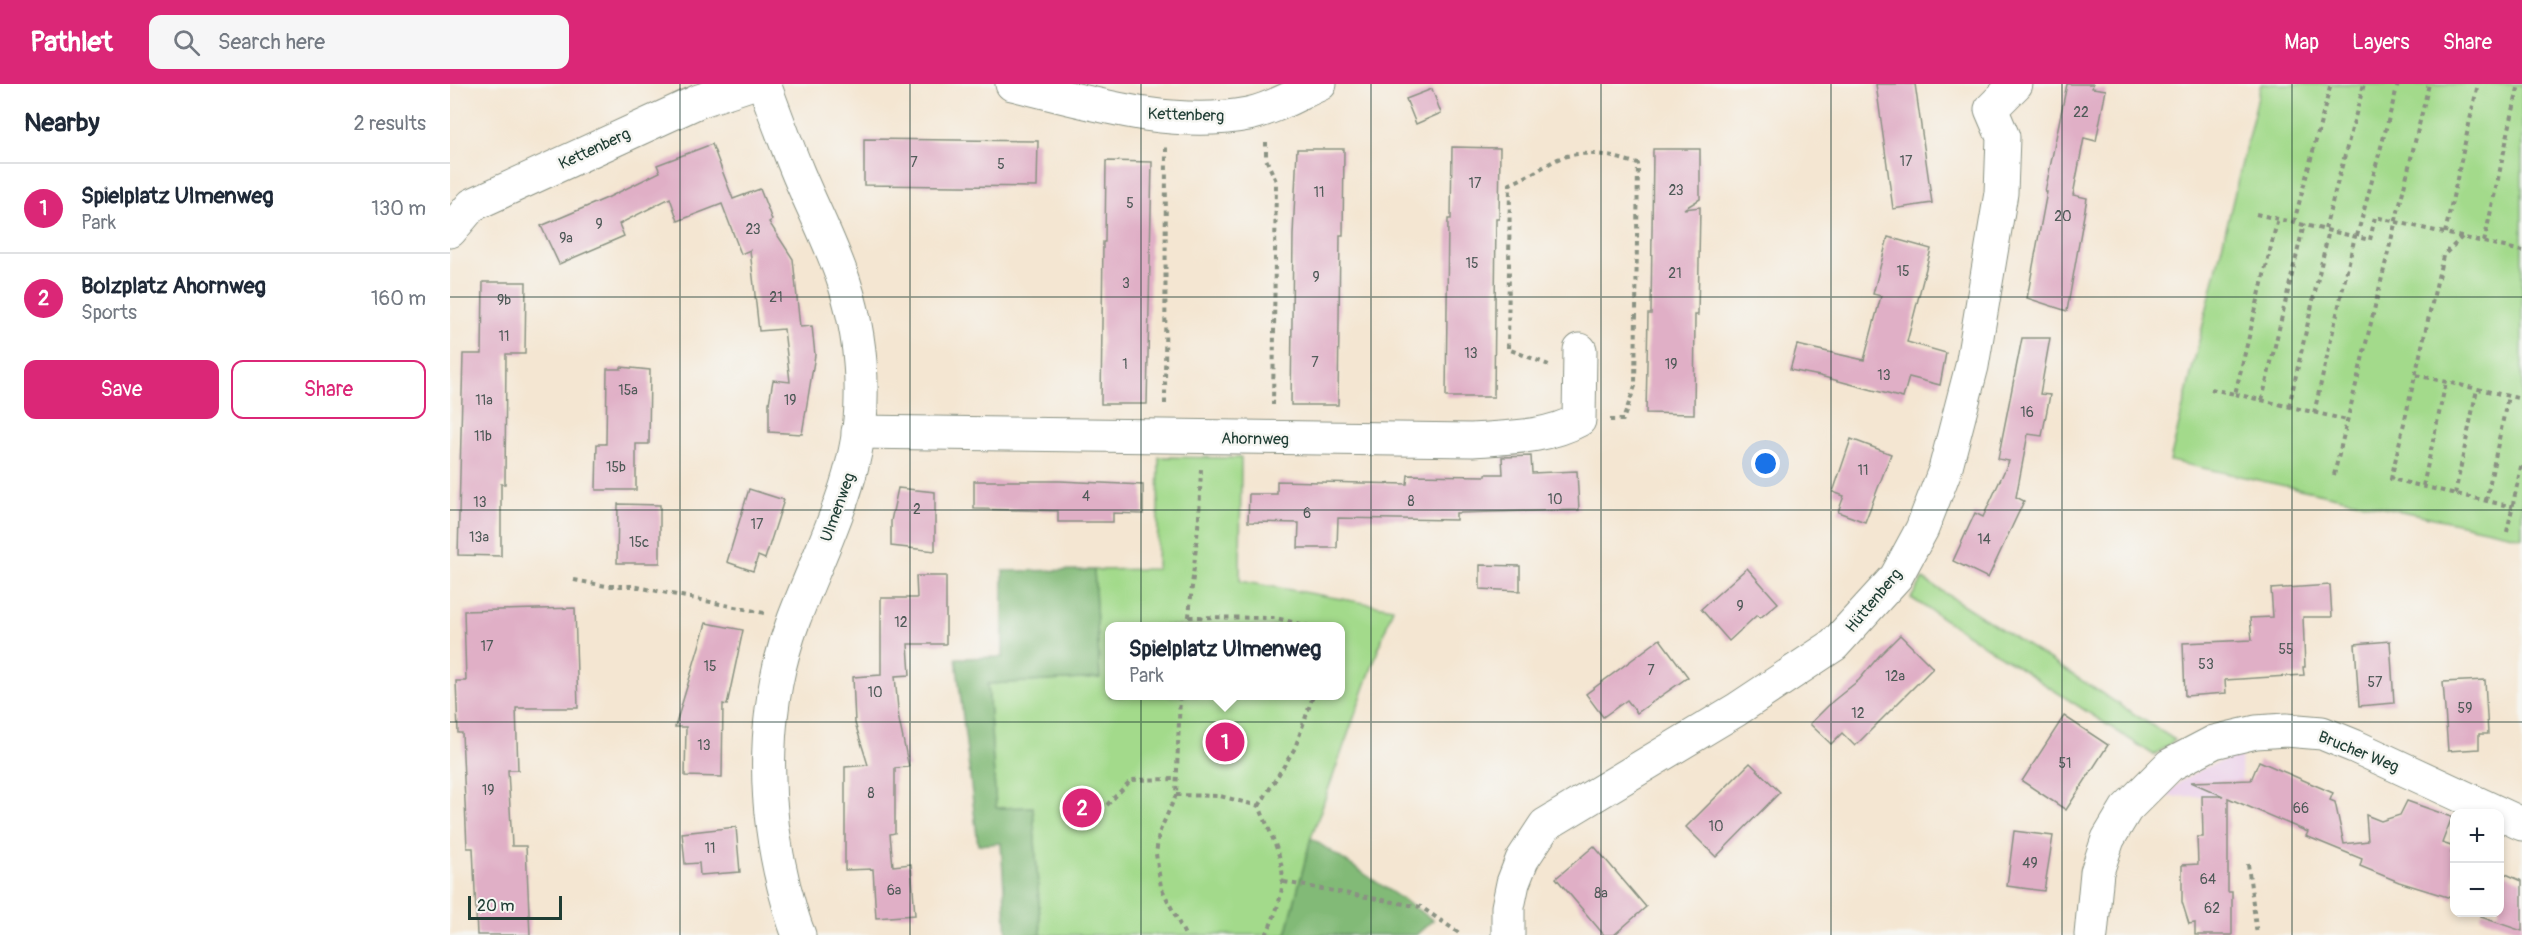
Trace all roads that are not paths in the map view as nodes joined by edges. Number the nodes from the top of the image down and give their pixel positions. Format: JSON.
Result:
{"nodes":[{"id":1,"x":750,"y":84,"type":"edge"},
{"id":2,"x":765,"y":84,"type":"edge"},
{"id":3,"x":1012,"y":84,"type":"edge"},
{"id":4,"x":1320,"y":84,"type":"edge"},
{"id":5,"x":2016,"y":84,"type":"edge"},
{"id":6,"x":1985,"y":96,"type":"edge"},
{"id":7,"x":450,"y":231,"type":"edge"},
{"id":8,"x":1580,"y":364,"type":"road end"},
{"id":9,"x":858,"y":432,"type":"junction"},
{"id":10,"x":2522,"y":824,"type":"edge"},
{"id":11,"x":799,"y":935,"type":"edge"},
{"id":12,"x":1508,"y":935,"type":"edge"},
{"id":13,"x":2091,"y":935,"type":"edge"}],
"edges":[{"from":1,"to":7,"type":"street","name":"Kettenberg"},
{"from":2,"to":9,"type":"street","name":"Ulmenweg"},
{"from":3,"to":4,"type":"street","name":"Kettenberg"},
{"from":5,"to":6,"type":"street","name":"Hüttenberg"},
{"from":6,"to":12,"type":"street","name":"Hüttenberg"},
{"from":8,"to":9,"type":"street","name":"Ahornweg"},
{"from":9,"to":11,"type":"street","name":"Ulmenweg"},
{"from":10,"to":13,"type":"street","name":"Brucher Weg"}]}
